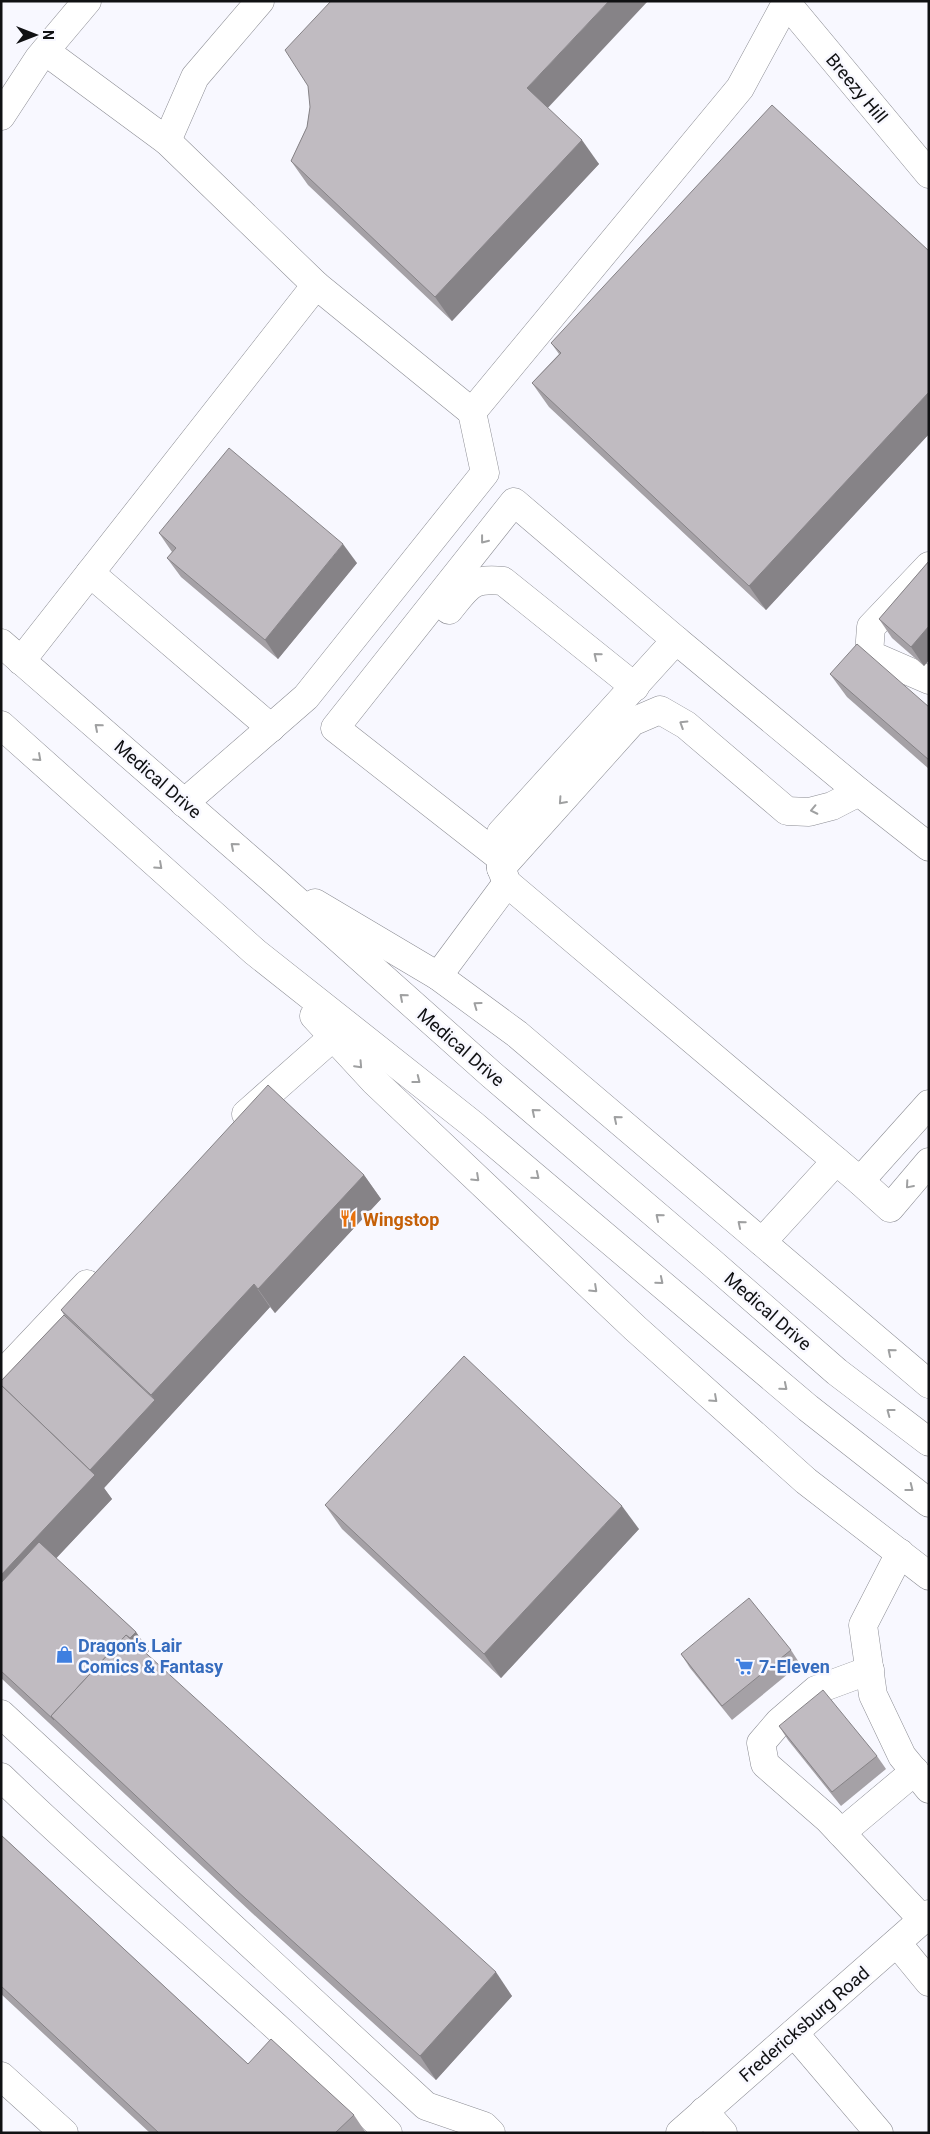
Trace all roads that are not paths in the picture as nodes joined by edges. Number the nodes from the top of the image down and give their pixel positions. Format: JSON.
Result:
{"nodes":[{"id":1,"x":87,"y":1,"type":"edge"},
{"id":2,"x":260,"y":1,"type":"edge"},
{"id":3,"x":786,"y":2,"type":"edge"},
{"id":4,"x":45,"y":51,"type":"junction"},
{"id":5,"x":1,"y":116,"type":"edge"},
{"id":6,"x":167,"y":141,"type":"junction"},
{"id":7,"x":929,"y":174,"type":"edge"},
{"id":8,"x":316,"y":285,"type":"junction"},
{"id":9,"x":472,"y":412,"type":"junction"},
{"id":10,"x":929,"y":566,"type":"edge"},
{"id":11,"x":90,"y":573,"type":"junction"},
{"id":12,"x":676,"y":640,"type":"junction"},
{"id":13,"x":1,"y":643,"type":"edge"},
{"id":14,"x":22,"y":660,"type":"junction"},
{"id":15,"x":929,"y":680,"type":"edge"},
{"id":16,"x":635,"y":687,"type":"junction"},
{"id":17,"x":357,"y":700,"type":"junction"},
{"id":18,"x":1,"y":725,"type":"edge"},
{"id":19,"x":271,"y":728,"type":"junction"},
{"id":20,"x":858,"y":792,"type":"junction"},
{"id":21,"x":184,"y":802,"type":"junction"},
{"id":22,"x":929,"y":846,"type":"edge"},
{"id":23,"x":503,"y":870,"type":"junction"},
{"id":24,"x":271,"y":878,"type":"junction"},
{"id":25,"x":255,"y":952,"type":"junction"},
{"id":26,"x":438,"y":976,"type":"junction"},
{"id":27,"x":333,"y":1037,"type":"junction"},
{"id":28,"x":929,"y":1104,"type":"edge"},
{"id":29,"x":230,"y":1131,"type":"edge"},
{"id":30,"x":836,"y":1161,"type":"junction"},
{"id":31,"x":929,"y":1162,"type":"edge"},
{"id":32,"x":860,"y":1181,"type":"junction"},
{"id":33,"x":762,"y":1242,"type":"junction"},
{"id":34,"x":102,"y":1268,"type":"edge"},
{"id":35,"x":925,"y":1374,"type":"edge"},
{"id":36,"x":1,"y":1375,"type":"edge"},
{"id":37,"x":929,"y":1442,"type":"edge"},
{"id":38,"x":929,"y":1503,"type":"edge"},
{"id":39,"x":900,"y":1554,"type":"junction"},
{"id":40,"x":929,"y":1576,"type":"edge"},
{"id":41,"x":870,"y":1670,"type":"junction"},
{"id":42,"x":1,"y":1714,"type":"edge"},
{"id":43,"x":1,"y":1778,"type":"edge"},
{"id":44,"x":922,"y":1780,"type":"edge"},
{"id":45,"x":841,"y":1833,"type":"junction"},
{"id":46,"x":926,"y":1917,"type":"edge"},
{"id":47,"x":896,"y":1943,"type":"junction"},
{"id":48,"x":929,"y":1982,"type":"edge"},
{"id":49,"x":794,"y":2033,"type":"junction"},
{"id":50,"x":1,"y":2076,"type":"edge"},
{"id":51,"x":704,"y":2112,"type":"junction"},
{"id":52,"x":64,"y":2133,"type":"edge"},
{"id":53,"x":388,"y":2133,"type":"edge"},
{"id":54,"x":491,"y":2133,"type":"edge"},
{"id":55,"x":680,"y":2133,"type":"edge"},
{"id":56,"x":722,"y":2133,"type":"edge"},
{"id":57,"x":879,"y":2133,"type":"edge"}],
"edges":[{"from":1,"to":4,"type":"street"},
{"from":2,"to":6,"type":"street"},
{"from":3,"to":7,"type":"street","name":"Breezy Hill"},
{"from":3,"to":9,"type":"street"},
{"from":4,"to":5,"type":"street"},
{"from":4,"to":6,"type":"street"},
{"from":6,"to":8,"type":"street"},
{"from":8,"to":9,"type":"street"},
{"from":8,"to":11,"type":"street"},
{"from":9,"to":19,"type":"street"},
{"from":10,"to":15,"type":"street"},
{"from":11,"to":14,"type":"street"},
{"from":11,"to":19,"type":"street"},
{"from":12,"to":16,"type":"street"},
{"from":12,"to":17,"type":"street","one_way":true},
{"from":12,"to":20,"type":"street"},
{"from":13,"to":14,"type":"street","name":"Medical Drive"},
{"from":21,"to":14,"type":"street","name":"Medical Drive","one_way":true},
{"from":16,"to":17,"type":"street","one_way":true},
{"from":16,"to":23,"type":"street"},
{"from":17,"to":23,"type":"street"},
{"from":18,"to":25,"type":"street","one_way":true},
{"from":19,"to":21,"type":"street"},
{"from":20,"to":22,"type":"street"},
{"from":20,"to":23,"type":"street","one_way":true},
{"from":24,"to":21,"type":"street","name":"Medical Drive","one_way":true},
{"from":23,"to":26,"type":"street"},
{"from":23,"to":30,"type":"street"},
{"from":24,"to":26,"type":"street"},
{"from":37,"to":24,"type":"street","name":"Medical Drive","one_way":true},
{"from":25,"to":27,"type":"street"},
{"from":25,"to":38,"type":"street","one_way":true},
{"from":33,"to":26,"type":"street","one_way":true},
{"from":27,"to":29,"type":"street"},
{"from":27,"to":39,"type":"street","one_way":true},
{"from":28,"to":32,"type":"street"},
{"from":30,"to":32,"type":"street"},
{"from":30,"to":33,"type":"street"},
{"from":31,"to":32,"type":"street","one_way":true},
{"from":35,"to":33,"type":"street","one_way":true},
{"from":34,"to":36,"type":"street"},
{"from":39,"to":40,"type":"street"},
{"from":39,"to":41,"type":"street"},
{"from":41,"to":44,"type":"street"},
{"from":41,"to":45,"type":"street"},
{"from":42,"to":54,"type":"street"},
{"from":43,"to":53,"type":"street"},
{"from":44,"to":45,"type":"street"},
{"from":45,"to":46,"type":"street"},
{"from":46,"to":47,"type":"street","name":"Fredericksburg Road"},
{"from":47,"to":48,"type":"street"},
{"from":47,"to":49,"type":"street","name":"Fredericksburg Road"},
{"from":49,"to":51,"type":"street","name":"Fredericksburg Road"},
{"from":49,"to":57,"type":"street"},
{"from":50,"to":52,"type":"street"},
{"from":51,"to":55,"type":"street","name":"Fredericksburg Road"},
{"from":51,"to":56,"type":"street"}]}
